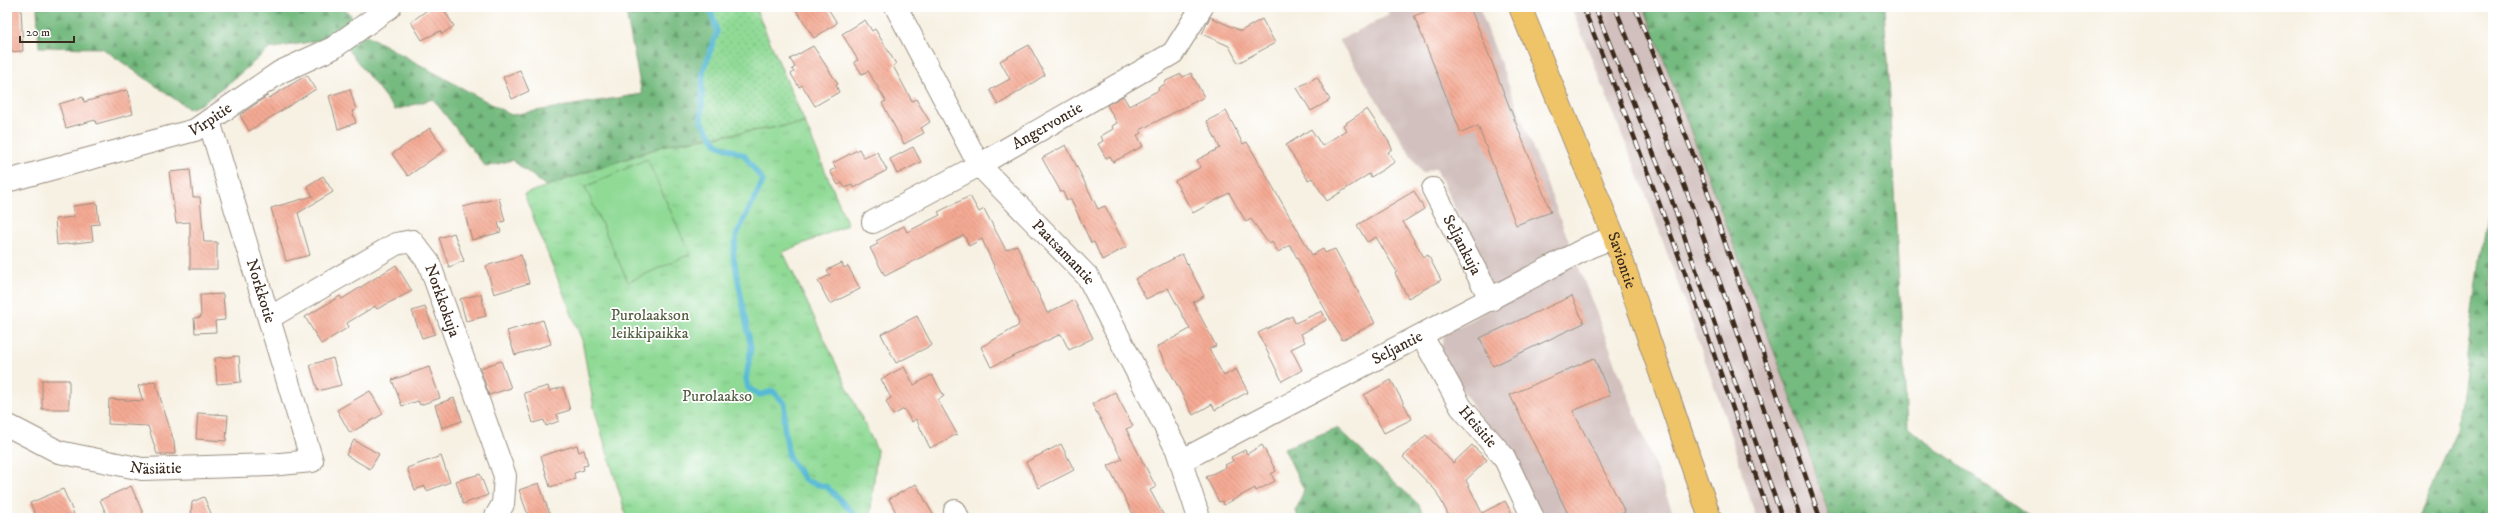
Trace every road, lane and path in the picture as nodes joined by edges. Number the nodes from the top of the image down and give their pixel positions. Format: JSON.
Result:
{"nodes":[{"id":1,"x":390,"y":7,"type":"edge"},
{"id":2,"x":896,"y":7,"type":"edge"},
{"id":3,"x":1202,"y":7,"type":"edge"},
{"id":4,"x":1520,"y":7,"type":"edge"},
{"id":5,"x":209,"y":121,"type":"junction"},
{"id":6,"x":979,"y":165,"type":"junction"},
{"id":7,"x":7,"y":181,"type":"edge"},
{"id":8,"x":1433,"y":189,"type":"dead end"},
{"id":9,"x":873,"y":222,"type":"dead end"},
{"id":10,"x":1614,"y":237,"type":"junction"},
{"id":11,"x":1491,"y":300,"type":"junction"},
{"id":12,"x":269,"y":318,"type":"junction"},
{"id":13,"x":1422,"y":336,"type":"junction"},
{"id":14,"x":7,"y":425,"type":"edge"},
{"id":15,"x":312,"y":461,"type":"joint"},
{"id":16,"x":1181,"y":461,"type":"junction"},
{"id":17,"x":495,"y":518,"type":"edge"},
{"id":18,"x":1199,"y":518,"type":"edge"},
{"id":19,"x":1533,"y":518,"type":"edge"},
{"id":20,"x":1710,"y":518,"type":"edge"}],
"edges":[{"from":1,"to":5,"type":"street","name":"Virpitie"},
{"from":2,"to":6,"type":"street","name":"Paatsamantie"},
{"from":3,"to":6,"type":"street","name":"Angervontie"},
{"from":4,"to":10,"type":"main road","name":"Saviontie"},
{"from":5,"to":7,"type":"street","name":"Virpitie"},
{"from":5,"to":12,"type":"street","name":"Norkkotie"},
{"from":6,"to":9,"type":"street","name":"Angervontie"},
{"from":6,"to":16,"type":"street","name":"Paatsamantie"},
{"from":8,"to":11,"type":"street","name":"Seljankuja"},
{"from":10,"to":11,"type":"street","name":"Seljantie"},
{"from":10,"to":20,"type":"main road","name":"Saviontie"},
{"from":11,"to":13,"type":"street","name":"Seljantie"},
{"from":12,"to":15,"type":"street","name":"Norkkotie"},
{"from":12,"to":17,"type":"street","name":"Norkkokuja"},
{"from":13,"to":16,"type":"street","name":"Seljantie"},
{"from":13,"to":19,"type":"street","name":"Heisitie"},
{"from":14,"to":15,"type":"street","name":"Näsiätie"},
{"from":16,"to":18,"type":"street","name":"Paatsamantie"}]}
